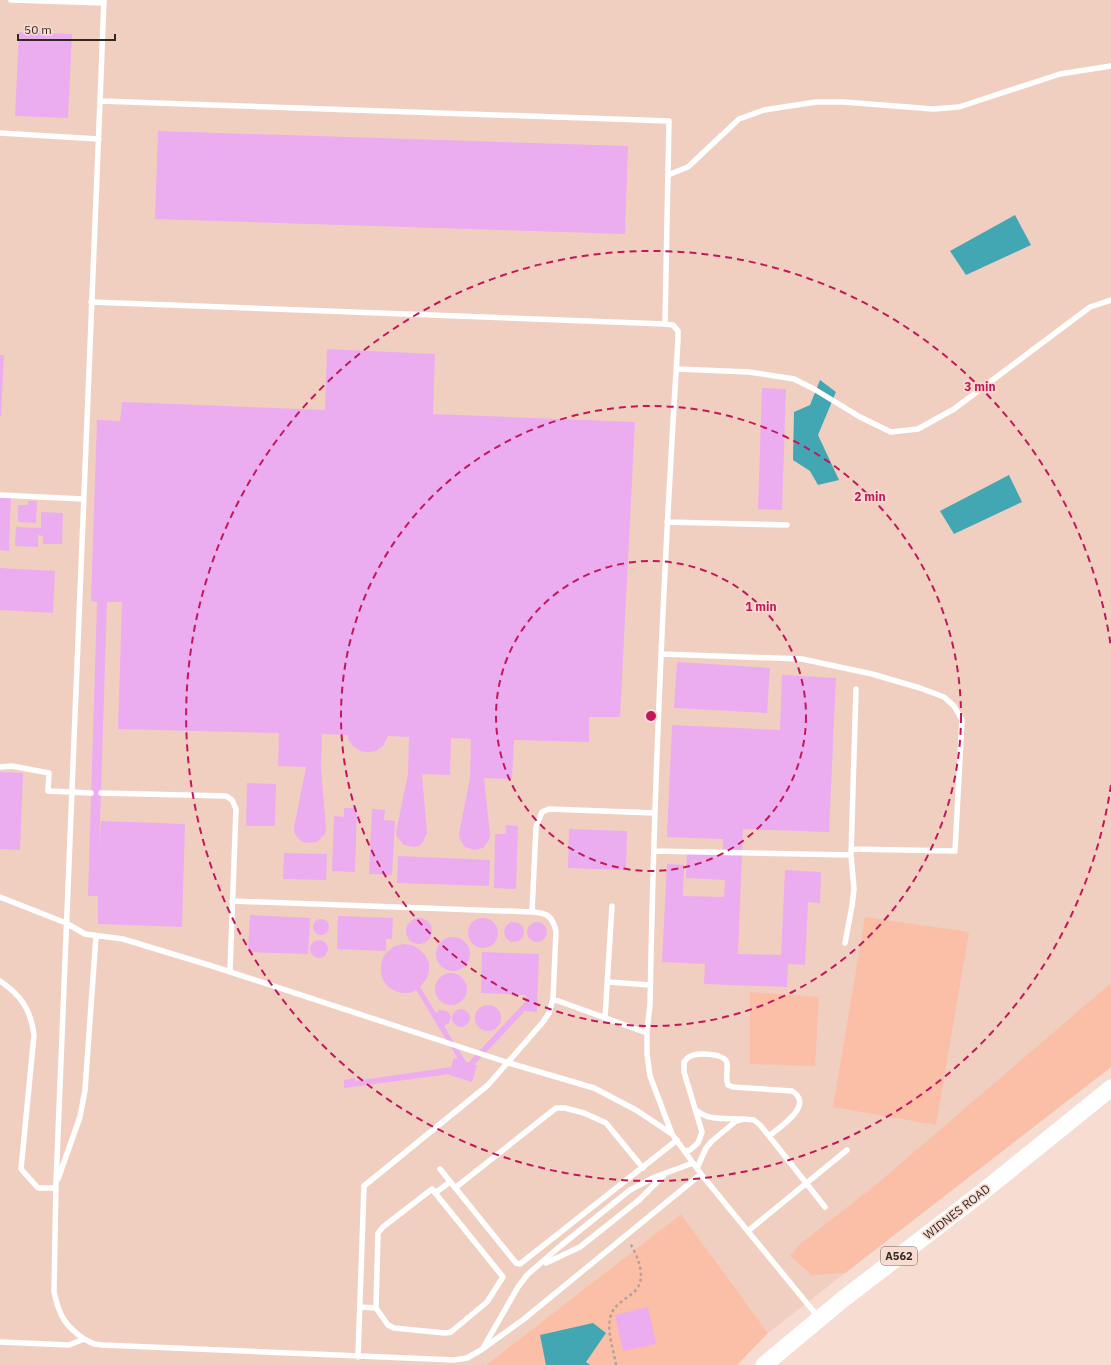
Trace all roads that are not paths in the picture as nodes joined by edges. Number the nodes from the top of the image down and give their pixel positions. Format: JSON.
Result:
{"nodes":[{"id":1,"x":11,"y":0,"type":"edge"},
{"id":2,"x":104,"y":2,"type":"edge"},
{"id":3,"x":1111,"y":66,"type":"edge"},
{"id":4,"x":100,"y":101,"type":"junction"},
{"id":5,"x":0,"y":133,"type":"edge"},
{"id":6,"x":99,"y":139,"type":"junction"},
{"id":7,"x":668,"y":175,"type":"junction"},
{"id":8,"x":1111,"y":300,"type":"edge"},
{"id":9,"x":91,"y":302,"type":"junction"},
{"id":10,"x":665,"y":324,"type":"junction"},
{"id":11,"x":677,"y":369,"type":"junction"},
{"id":12,"x":0,"y":495,"type":"edge"},
{"id":13,"x":83,"y":498,"type":"junction"},
{"id":14,"x":667,"y":522,"type":"junction"},
{"id":15,"x":787,"y":525,"type":"dead end"},
{"id":16,"x":662,"y":654,"type":"junction"},
{"id":17,"x":856,"y":688,"type":"dead end"},
{"id":18,"x":0,"y":768,"type":"edge"},
{"id":19,"x":72,"y":793,"type":"junction"},
{"id":20,"x":91,"y":793,"type":"dead end"},
{"id":21,"x":101,"y":793,"type":"dead end"},
{"id":22,"x":655,"y":813,"type":"junction"},
{"id":23,"x":654,"y":851,"type":"junction"},
{"id":24,"x":851,"y":852,"type":"junction"},
{"id":25,"x":0,"y":897,"type":"edge"},
{"id":26,"x":232,"y":901,"type":"junction"},
{"id":27,"x":612,"y":906,"type":"dead end"},
{"id":28,"x":532,"y":912,"type":"junction"},
{"id":29,"x":66,"y":923,"type":"junction"},
{"id":30,"x":96,"y":936,"type":"junction"},
{"id":31,"x":845,"y":943,"type":"dead end"},
{"id":32,"x":230,"y":971,"type":"junction"},
{"id":33,"x":0,"y":981,"type":"edge"},
{"id":34,"x":608,"y":982,"type":"junction"},
{"id":35,"x":650,"y":985,"type":"junction"},
{"id":36,"x":553,"y":999,"type":"junction"},
{"id":37,"x":606,"y":1018,"type":"junction"},
{"id":38,"x":647,"y":1033,"type":"junction"},
{"id":39,"x":509,"y":1063,"type":"junction"},
{"id":40,"x":1111,"y":1088,"type":"edge"},
{"id":41,"x":696,"y":1110,"type":"junction"},
{"id":42,"x":743,"y":1119,"type":"junction"},
{"id":43,"x":672,"y":1134,"type":"junction"},
{"id":44,"x":769,"y":1136,"type":"junction"},
{"id":45,"x":677,"y":1140,"type":"junction"},
{"id":46,"x":847,"y":1150,"type":"dead end"},
{"id":47,"x":685,"y":1151,"type":"junction"},
{"id":48,"x":693,"y":1163,"type":"junction"},
{"id":49,"x":643,"y":1168,"type":"junction"},
{"id":50,"x":697,"y":1168,"type":"junction"},
{"id":51,"x":440,"y":1169,"type":"dead end"},
{"id":52,"x":667,"y":1173,"type":"junction"},
{"id":53,"x":701,"y":1174,"type":"junction"},
{"id":54,"x":450,"y":1182,"type":"junction"},
{"id":55,"x":806,"y":1183,"type":"junction"},
{"id":56,"x":56,"y":1186,"type":"junction"},
{"id":57,"x":455,"y":1188,"type":"junction"},
{"id":58,"x":435,"y":1193,"type":"junction"},
{"id":59,"x":825,"y":1206,"type":"dead end"},
{"id":60,"x":748,"y":1231,"type":"junction"},
{"id":61,"x":527,"y":1275,"type":"junction"},
{"id":62,"x":360,"y":1307,"type":"junction"},
{"id":63,"x":376,"y":1308,"type":"junction"},
{"id":64,"x":819,"y":1318,"type":"junction"},
{"id":65,"x":84,"y":1339,"type":"junction"},
{"id":66,"x":0,"y":1342,"type":"edge"},
{"id":67,"x":482,"y":1350,"type":"junction"},
{"id":68,"x":358,"y":1357,"type":"junction"},
{"id":69,"x":764,"y":1365,"type":"edge"}],
"edges":[{"from":1,"to":2,"type":"lane"},
{"from":2,"to":4,"type":"lane"},
{"from":3,"to":7,"type":"lane"},
{"from":4,"to":6,"type":"lane"},
{"from":4,"to":7,"type":"lane"},
{"from":5,"to":6,"type":"lane"},
{"from":6,"to":9,"type":"lane"},
{"from":7,"to":10,"type":"lane"},
{"from":8,"to":11,"type":"lane"},
{"from":9,"to":10,"type":"lane"},
{"from":9,"to":13,"type":"lane"},
{"from":10,"to":11,"type":"lane"},
{"from":11,"to":14,"type":"lane"},
{"from":12,"to":13,"type":"lane"},
{"from":13,"to":19,"type":"lane"},
{"from":14,"to":15,"type":"lane"},
{"from":14,"to":16,"type":"lane"},
{"from":16,"to":22,"type":"lane"},
{"from":16,"to":24,"type":"lane"},
{"from":17,"to":24,"type":"lane"},
{"from":18,"to":19,"type":"lane"},
{"from":19,"to":20,"type":"lane"},
{"from":19,"to":29,"type":"lane"},
{"from":21,"to":26,"type":"lane"},
{"from":22,"to":23,"type":"lane"},
{"from":22,"to":28,"type":"lane"},
{"from":23,"to":24,"type":"lane"},
{"from":23,"to":35,"type":"lane"},
{"from":24,"to":31,"type":"lane"},
{"from":25,"to":29,"type":"lane"},
{"from":26,"to":28,"type":"lane"},
{"from":26,"to":32,"type":"lane"},
{"from":27,"to":34,"type":"lane"},
{"from":28,"to":36,"type":"lane"},
{"from":29,"to":30,"type":"lane"},
{"from":29,"to":56,"type":"lane"},
{"from":30,"to":32,"type":"lane"},
{"from":30,"to":56,"type":"lane"},
{"from":32,"to":39,"type":"lane"},
{"from":33,"to":56,"type":"lane"},
{"from":34,"to":35,"type":"lane"},
{"from":34,"to":37,"type":"lane"},
{"from":35,"to":38,"type":"lane"},
{"from":36,"to":37,"type":"lane"},
{"from":36,"to":39,"type":"lane"},
{"from":37,"to":38,"type":"lane"},
{"from":38,"to":43,"type":"lane"},
{"from":39,"to":43,"type":"lane"},
{"from":39,"to":62,"type":"lane"},
{"from":40,"to":64,"type":"main road","name":"WIDNES ROAD","number":"A562"},
{"from":41,"to":42,"type":"lane"},
{"from":41,"to":44,"type":"lane"},
{"from":41,"to":47,"type":"lane"},
{"from":42,"to":44,"type":"lane"},
{"from":42,"to":50,"type":"lane"},
{"from":43,"to":45,"type":"lane"},
{"from":44,"to":55,"type":"lane"},
{"from":45,"to":47,"type":"lane"},
{"from":45,"to":49,"type":"lane"},
{"from":46,"to":55,"type":"lane"},
{"from":47,"to":48,"type":"lane"},
{"from":48,"to":50,"type":"lane"},
{"from":48,"to":52,"type":"lane"},
{"from":49,"to":57,"type":"lane"},
{"from":49,"to":57,"type":"lane"},
{"from":50,"to":53,"type":"lane"},
{"from":51,"to":54,"type":"lane"},
{"from":52,"to":61,"type":"lane"},
{"from":52,"to":61,"type":"lane"},
{"from":53,"to":60,"type":"lane"},
{"from":53,"to":67,"type":"lane"},
{"from":54,"to":57,"type":"lane"},
{"from":54,"to":58,"type":"lane"},
{"from":55,"to":59,"type":"lane"},
{"from":55,"to":60,"type":"lane"},
{"from":56,"to":65,"type":"lane"},
{"from":58,"to":63,"type":"lane"},
{"from":58,"to":63,"type":"lane"},
{"from":60,"to":64,"type":"lane"},
{"from":61,"to":67,"type":"lane"},
{"from":62,"to":63,"type":"lane"},
{"from":62,"to":68,"type":"lane"},
{"from":64,"to":69,"type":"main road","name":"WIDNES ROAD","number":"A562"},
{"from":65,"to":66,"type":"lane"},
{"from":65,"to":68,"type":"lane"},
{"from":67,"to":68,"type":"lane"}]}
